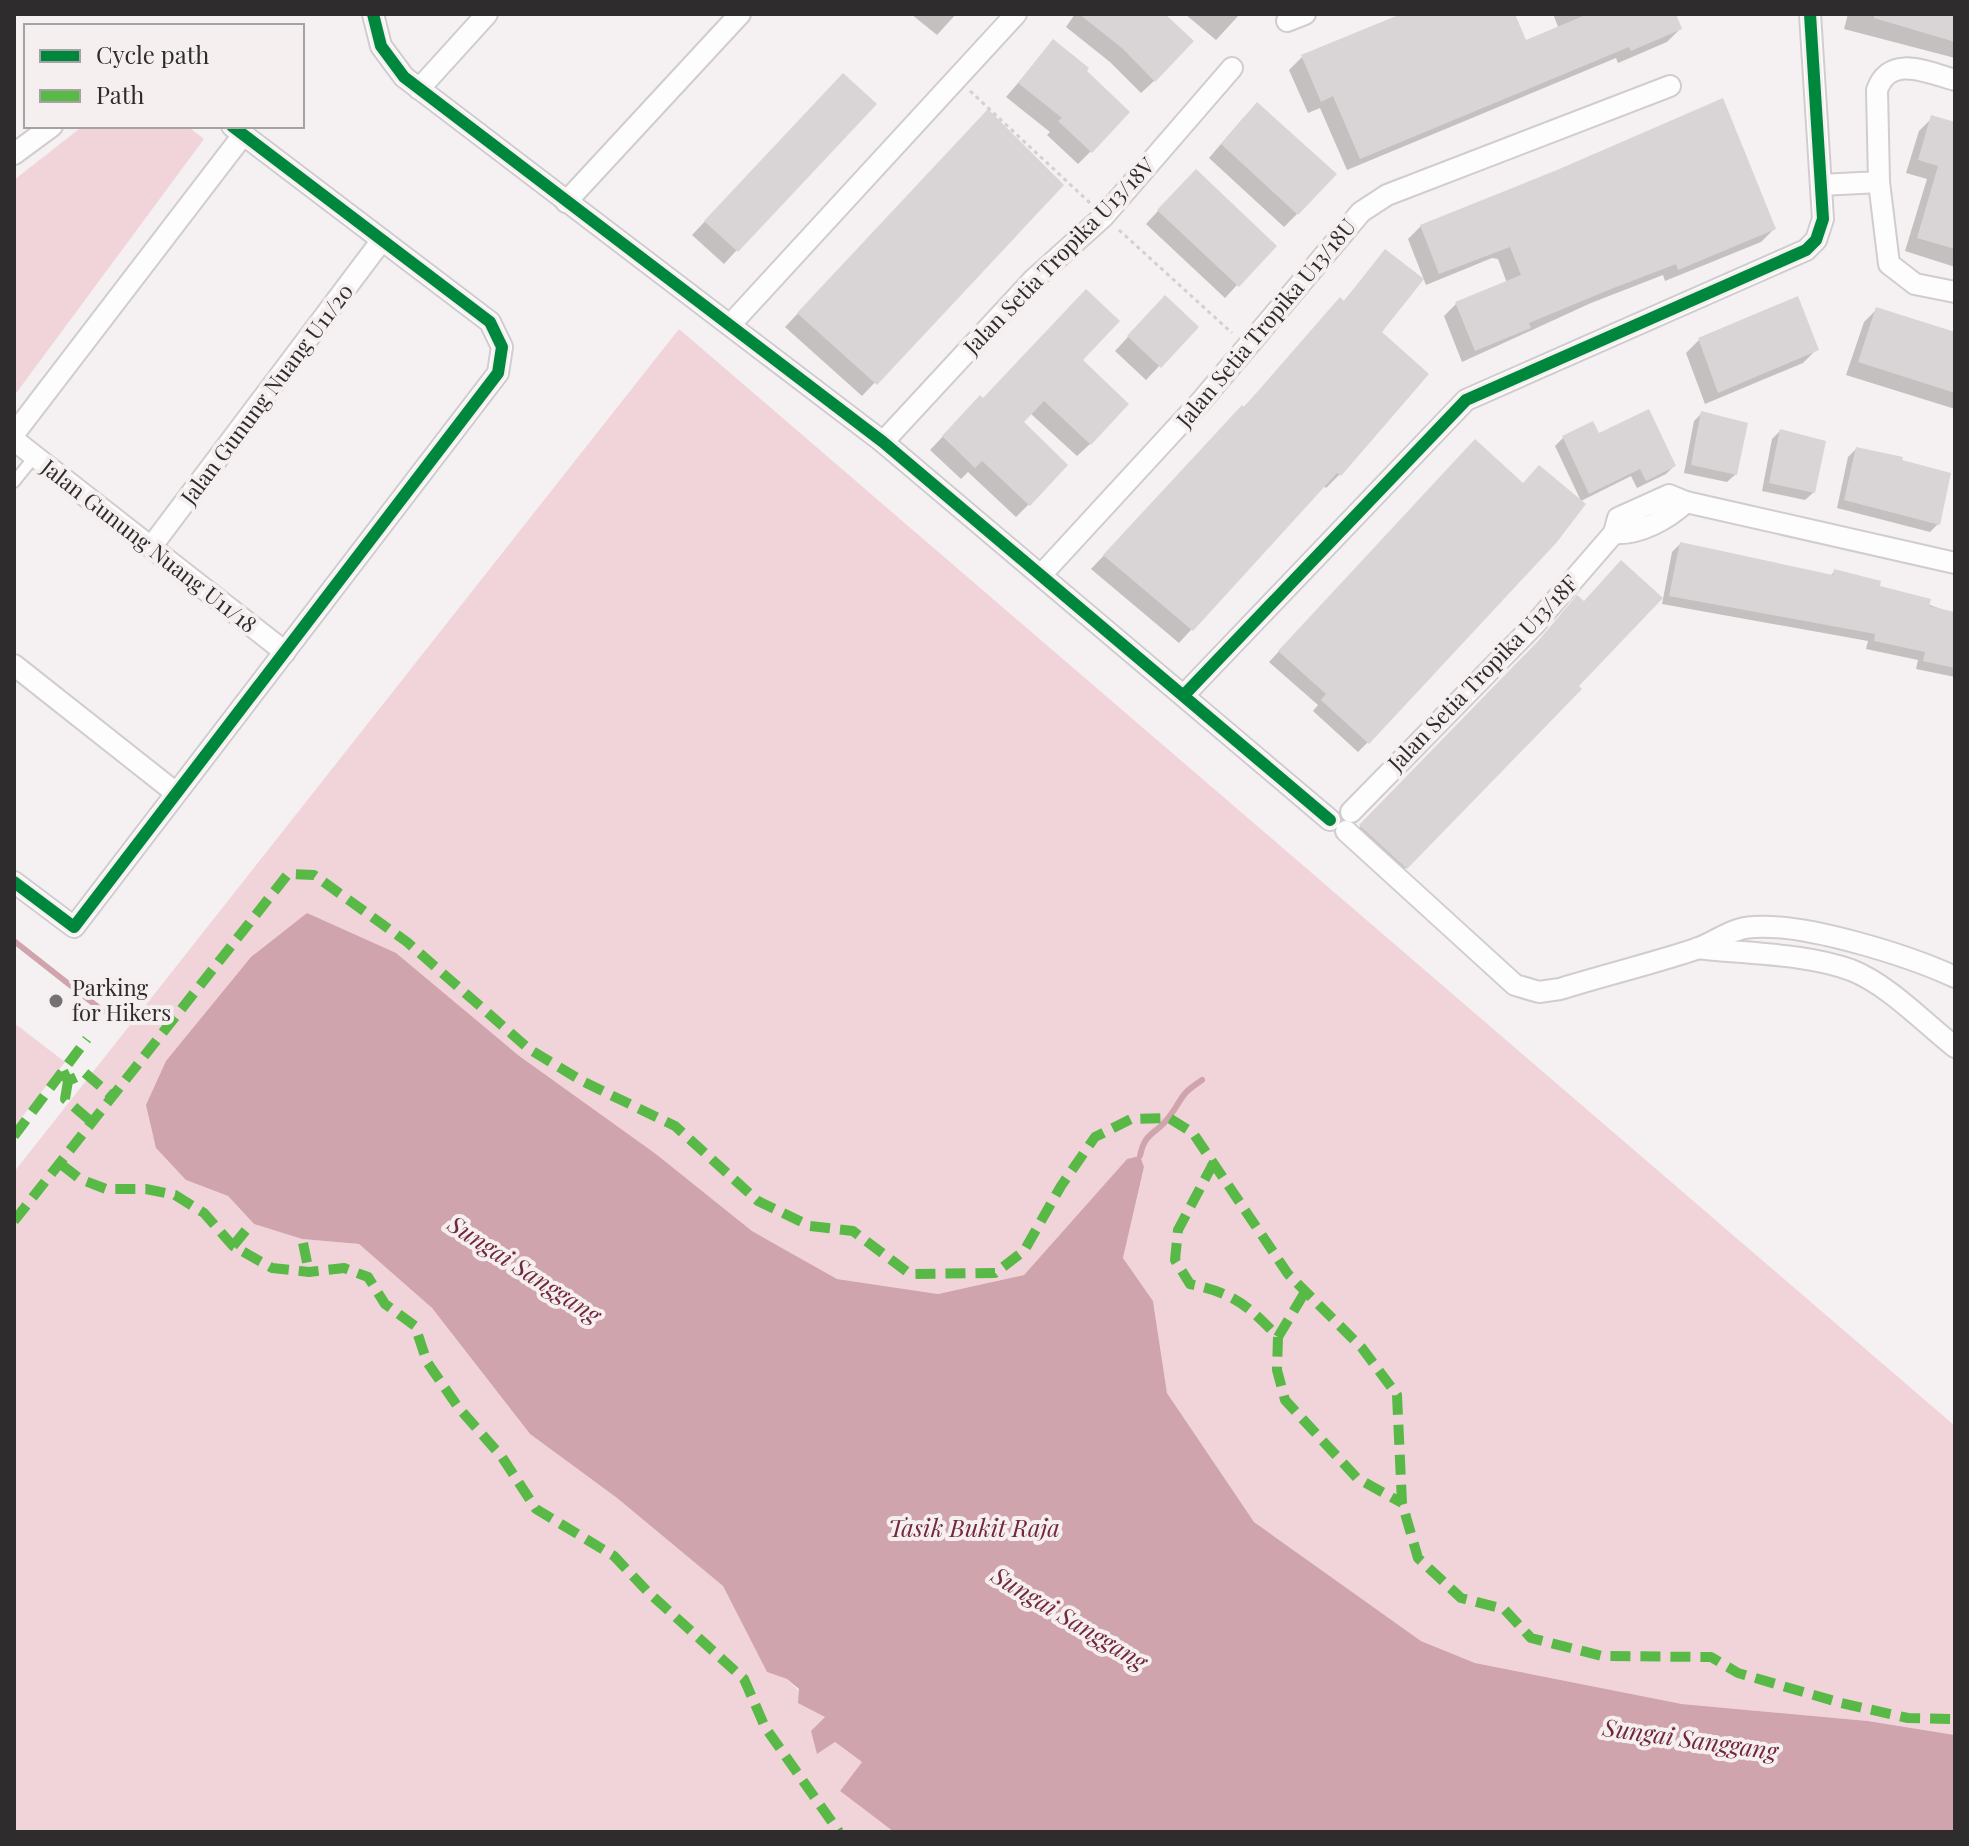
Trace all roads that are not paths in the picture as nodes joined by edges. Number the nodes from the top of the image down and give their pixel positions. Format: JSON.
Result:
{"nodes":[{"id":1,"x":373,"y":14,"type":"edge"},
{"id":2,"x":487,"y":14,"type":"edge"},
{"id":3,"x":740,"y":14,"type":"edge"},
{"id":4,"x":1016,"y":14,"type":"edge"},
{"id":5,"x":1810,"y":14,"type":"edge"},
{"id":6,"x":1232,"y":68,"type":"dead end"},
{"id":7,"x":1955,"y":80,"type":"edge"},
{"id":8,"x":1670,"y":86,"type":"dead end"},
{"id":9,"x":419,"y":89,"type":"junction"},
{"id":10,"x":49,"y":128,"type":"edge"},
{"id":11,"x":237,"y":130,"type":"edge"},
{"id":12,"x":14,"y":154,"type":"edge"},
{"id":13,"x":1879,"y":182,"type":"junction"},
{"id":14,"x":1821,"y":185,"type":"junction"},
{"id":15,"x":566,"y":202,"type":"junction"},
{"id":16,"x":382,"y":240,"type":"junction"},
{"id":17,"x":1955,"y":292,"type":"edge"},
{"id":18,"x":730,"y":325,"type":"junction"},
{"id":19,"x":14,"y":437,"type":"edge"},
{"id":20,"x":883,"y":442,"type":"junction"},
{"id":21,"x":35,"y":456,"type":"junction"},
{"id":22,"x":14,"y":482,"type":"edge"},
{"id":23,"x":151,"y":547,"type":"junction"},
{"id":24,"x":1955,"y":563,"type":"edge"},
{"id":25,"x":1042,"y":574,"type":"junction"},
{"id":26,"x":285,"y":652,"type":"junction"},
{"id":27,"x":14,"y":665,"type":"edge"},
{"id":28,"x":1185,"y":694,"type":"junction"},
{"id":29,"x":176,"y":793,"type":"junction"},
{"id":30,"x":1342,"y":821,"type":"junction"},
{"id":31,"x":14,"y":882,"type":"edge"},
{"id":32,"x":1698,"y":948,"type":"junction"},
{"id":33,"x":1955,"y":977,"type":"edge"},
{"id":34,"x":1955,"y":1047,"type":"edge"}],
"edges":[{"from":1,"to":9,"type":"street"},
{"from":2,"to":9,"type":"street"},
{"from":3,"to":15,"type":"street"},
{"from":4,"to":18,"type":"street"},
{"from":5,"to":14,"type":"street"},
{"from":6,"to":20,"type":"street","name":"Jalan Setia Tropika U13/18V"},
{"from":7,"to":13,"type":"street"},
{"from":8,"to":25,"type":"street","name":"Jalan Setia Tropika U13/18U"},
{"from":9,"to":15,"type":"street"},
{"from":10,"to":12,"type":"street"},
{"from":11,"to":16,"type":"street"},
{"from":11,"to":19,"type":"street"},
{"from":13,"to":14,"type":"street"},
{"from":13,"to":17,"type":"street"},
{"from":14,"to":28,"type":"street"},
{"from":15,"to":18,"type":"street"},
{"from":16,"to":23,"type":"street","name":"Jalan Gunung Nuang U11/20"},
{"from":16,"to":26,"type":"street"},
{"from":18,"to":20,"type":"street"},
{"from":19,"to":21,"type":"street","name":"Jalan Gunung Nuang U11/18"},
{"from":20,"to":25,"type":"street"},
{"from":21,"to":22,"type":"lane"},
{"from":21,"to":23,"type":"street","name":"Jalan Gunung Nuang U11/18"},
{"from":23,"to":26,"type":"street","name":"Jalan Gunung Nuang U11/18"},
{"from":24,"to":30,"type":"street","name":"Jalan Setia Tropika U13/18F"},
{"from":25,"to":28,"type":"street"},
{"from":26,"to":29,"type":"street"},
{"from":27,"to":29,"type":"street"},
{"from":28,"to":30,"type":"street"},
{"from":29,"to":31,"type":"street"},
{"from":30,"to":32,"type":"street"},
{"from":32,"to":33,"type":"street"},
{"from":32,"to":34,"type":"street"}]}
